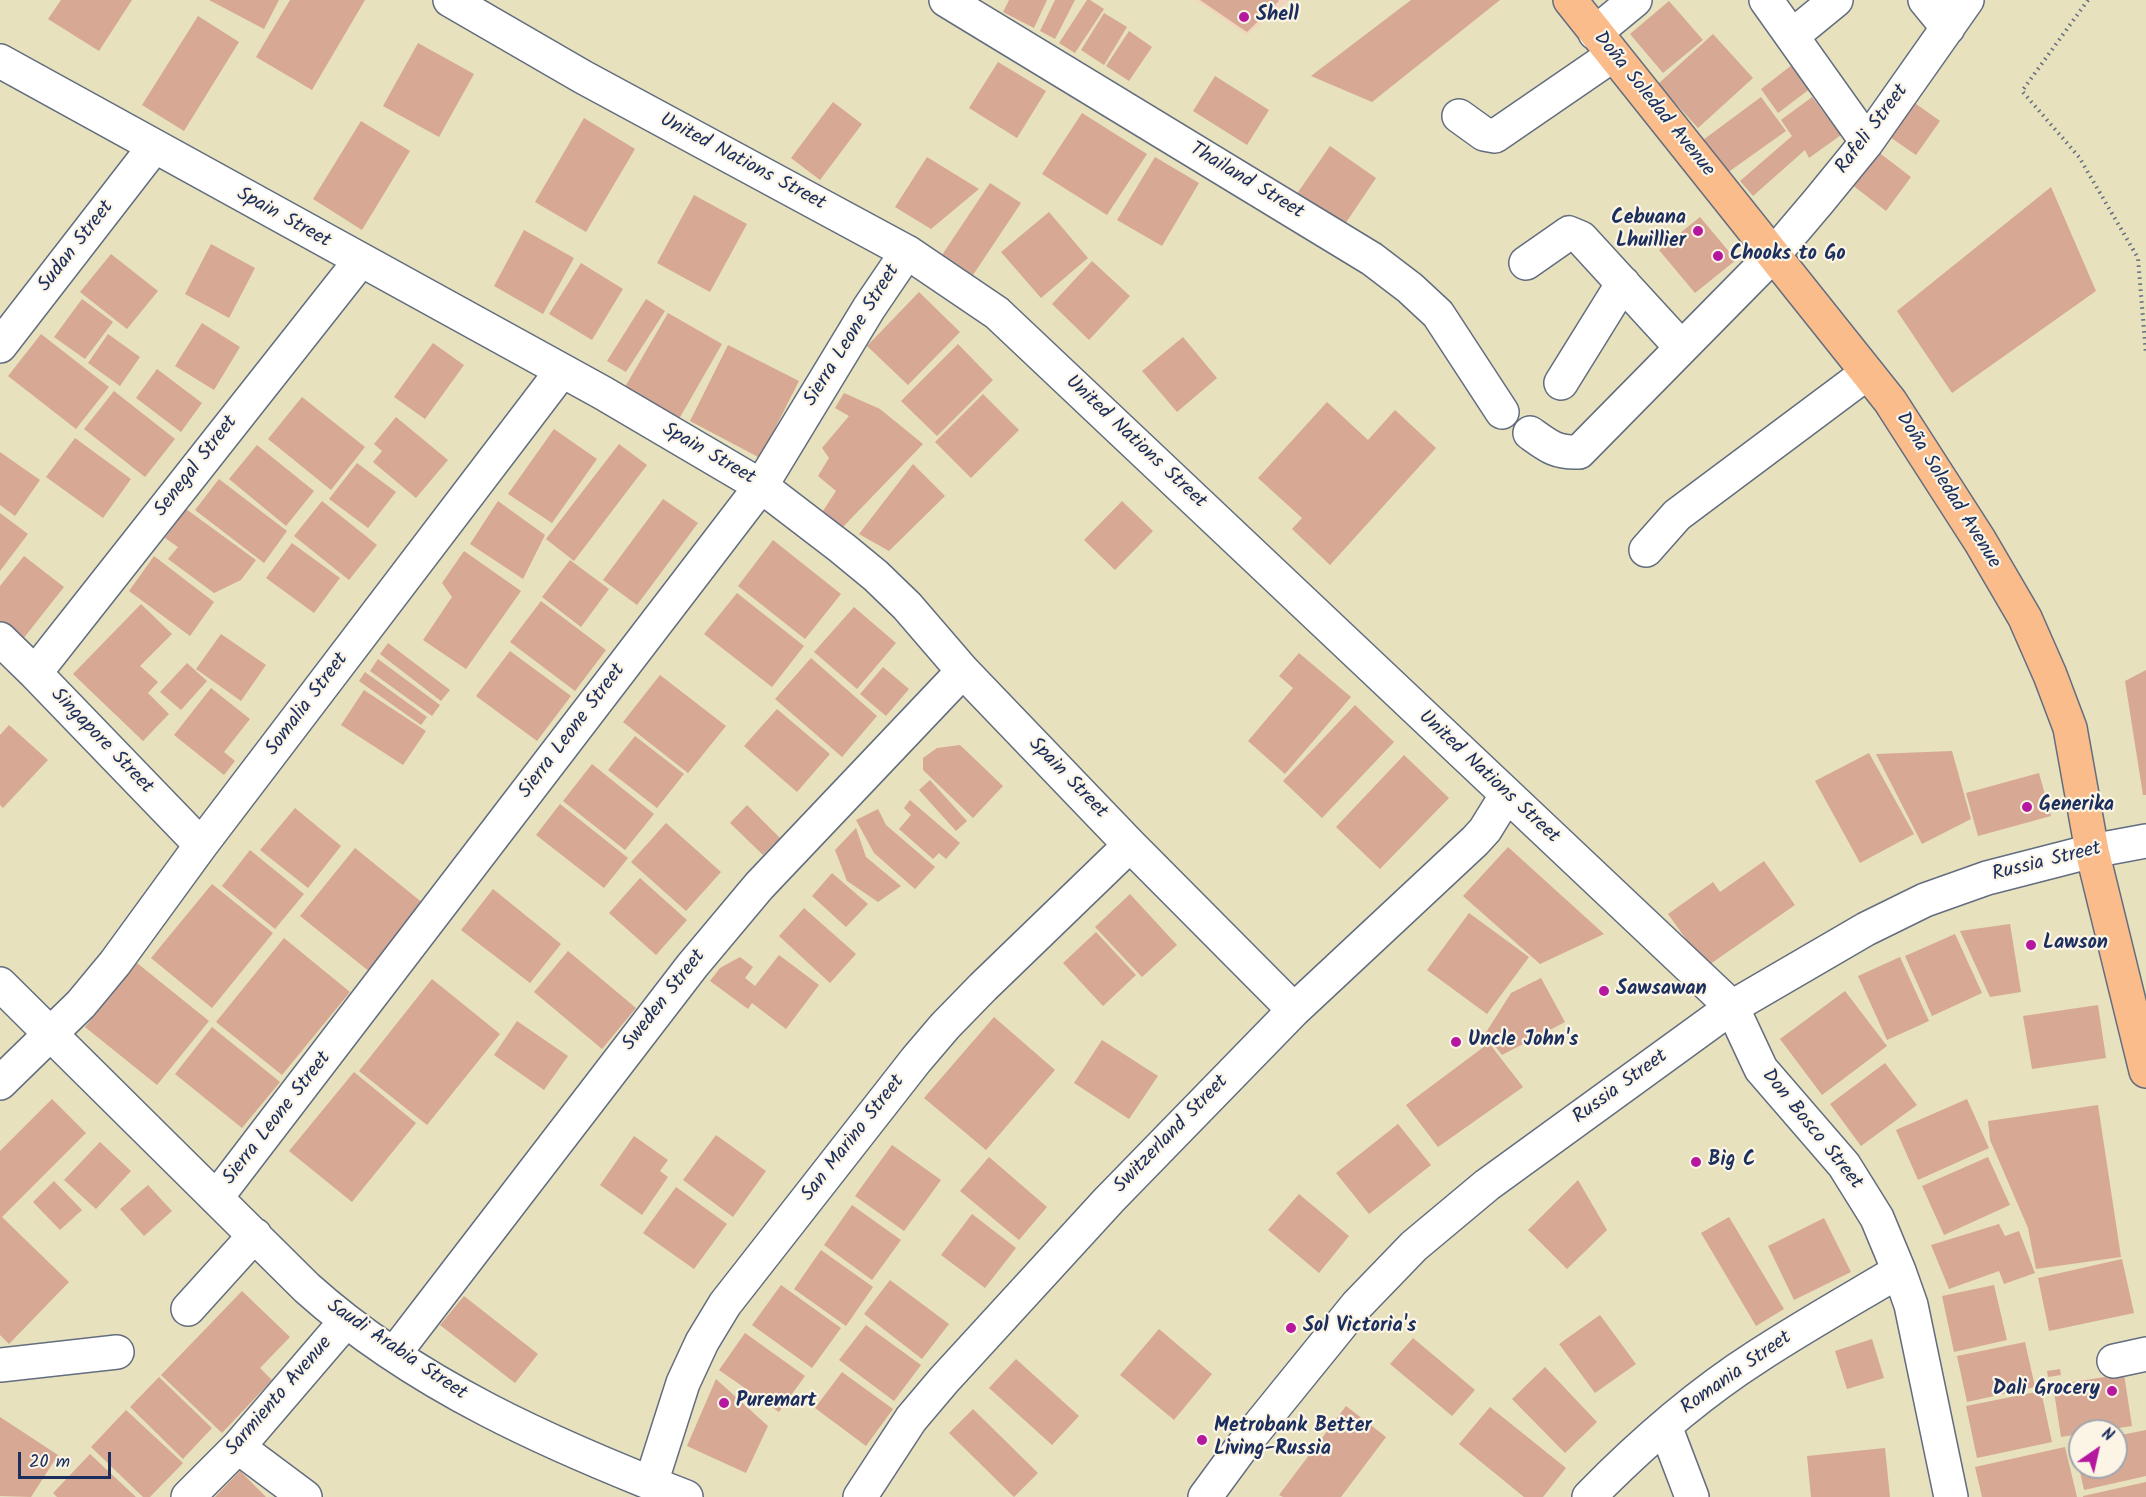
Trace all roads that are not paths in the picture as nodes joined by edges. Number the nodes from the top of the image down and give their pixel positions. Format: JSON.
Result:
{"nodes":[{"id":1,"x":450,"y":0,"type":"edge"},
{"id":2,"x":946,"y":0,"type":"edge"},
{"id":3,"x":1570,"y":0,"type":"edge"},
{"id":4,"x":1635,"y":0,"type":"edge"},
{"id":5,"x":1766,"y":0,"type":"edge"},
{"id":6,"x":1836,"y":0,"type":"edge"},
{"id":7,"x":1925,"y":0,"type":"edge"},
{"id":8,"x":1967,"y":0,"type":"edge"},
{"id":9,"x":992,"y":12,"type":"edge"},
{"id":10,"x":1948,"y":28,"type":"junction"},
{"id":11,"x":1792,"y":36,"type":"junction"},
{"id":12,"x":1604,"y":44,"type":"junction"},
{"id":13,"x":0,"y":61,"type":"edge"},
{"id":14,"x":1459,"y":116,"type":"dead end"},
{"id":15,"x":1867,"y":142,"type":"junction"},
{"id":16,"x":154,"y":147,"type":"junction"},
{"id":17,"x":907,"y":252,"type":"junction"},
{"id":18,"x":1773,"y":255,"type":"junction"},
{"id":19,"x":360,"y":261,"type":"junction"},
{"id":20,"x":1526,"y":263,"type":"dead end"},
{"id":21,"x":1623,"y":283,"type":"junction"},
{"id":22,"x":0,"y":346,"type":"edge"},
{"id":23,"x":1681,"y":347,"type":"junction"},
{"id":24,"x":561,"y":372,"type":"junction"},
{"id":25,"x":1867,"y":373,"type":"junction"},
{"id":26,"x":1562,"y":383,"type":"dead end"},
{"id":27,"x":1502,"y":412,"type":"dead end"},
{"id":28,"x":1530,"y":433,"type":"dead end"},
{"id":29,"x":761,"y":486,"type":"junction"},
{"id":30,"x":1646,"y":550,"type":"dead end"},
{"id":31,"x":0,"y":639,"type":"edge"},
{"id":32,"x":963,"y":671,"type":"junction"},
{"id":33,"x":35,"y":673,"type":"junction"},
{"id":34,"x":1506,"y":796,"type":"junction"},
{"id":35,"x":2146,"y":841,"type":"edge"},
{"id":36,"x":201,"y":845,"type":"junction"},
{"id":37,"x":1130,"y":845,"type":"junction"},
{"id":38,"x":2092,"y":851,"type":"junction"},
{"id":39,"x":0,"y":984,"type":"edge"},
{"id":40,"x":1732,"y":1007,"type":"junction"},
{"id":41,"x":1294,"y":1010,"type":"junction"},
{"id":42,"x":51,"y":1035,"type":"junction"},
{"id":43,"x":2144,"y":1051,"type":"edge"},
{"id":44,"x":0,"y":1083,"type":"edge"},
{"id":45,"x":216,"y":1198,"type":"junction"},
{"id":46,"x":255,"y":1235,"type":"junction"},
{"id":47,"x":1899,"y":1270,"type":"junction"},
{"id":48,"x":188,"y":1309,"type":"dead end"},
{"id":49,"x":346,"y":1321,"type":"junction"},
{"id":50,"x":117,"y":1352,"type":"dead end"},
{"id":51,"x":2146,"y":1353,"type":"edge"},
{"id":52,"x":394,"y":1354,"type":"junction"},
{"id":53,"x":2114,"y":1361,"type":"dead end"},
{"id":54,"x":0,"y":1365,"type":"edge"},
{"id":55,"x":1665,"y":1426,"type":"junction"},
{"id":56,"x":238,"y":1446,"type":"junction"},
{"id":57,"x":651,"y":1484,"type":"junction"},
{"id":58,"x":188,"y":1497,"type":"edge"},
{"id":59,"x":305,"y":1497,"type":"edge"},
{"id":60,"x":686,"y":1497,"type":"edge"},
{"id":61,"x":860,"y":1497,"type":"edge"},
{"id":62,"x":1205,"y":1497,"type":"edge"},
{"id":63,"x":1589,"y":1497,"type":"edge"},
{"id":64,"x":1692,"y":1497,"type":"edge"},
{"id":65,"x":1951,"y":1497,"type":"edge"}],
"edges":[{"from":1,"to":17,"type":"street","name":"United Nations Street"},
{"from":2,"to":9,"type":"street","name":"Thailand Street"},
{"from":3,"to":12,"type":"main road","name":"Doña Soledad Avenue"},
{"from":4,"to":12,"type":"street"},
{"from":5,"to":11,"type":"street"},
{"from":6,"to":11,"type":"street"},
{"from":7,"to":10,"type":"street"},
{"from":8,"to":10,"type":"street","name":"Rafeli Street"},
{"from":9,"to":27,"type":"street","name":"Thailand Street"},
{"from":10,"to":15,"type":"street","name":"Rafeli Street"},
{"from":11,"to":15,"type":"street"},
{"from":12,"to":14,"type":"street"},
{"from":12,"to":18,"type":"main road","name":"Doña Soledad Avenue"},
{"from":13,"to":16,"type":"street","name":"Spain Street"},
{"from":15,"to":18,"type":"street","name":"Rafeli Street"},
{"from":16,"to":19,"type":"street","name":"Spain Street"},
{"from":16,"to":22,"type":"street","name":"Sudan Street"},
{"from":17,"to":29,"type":"street","name":"Sierra Leone Street"},
{"from":17,"to":34,"type":"street","name":"United Nations Street"},
{"from":18,"to":23,"type":"street","name":"Rafeli Street"},
{"from":18,"to":25,"type":"main road","name":"Doña Soledad Avenue"},
{"from":19,"to":24,"type":"street","name":"Spain Street"},
{"from":19,"to":33,"type":"street","name":"Senegal Street"},
{"from":20,"to":21,"type":"street"},
{"from":21,"to":23,"type":"street"},
{"from":21,"to":26,"type":"street"},
{"from":23,"to":28,"type":"street","name":"Rafeli Street"},
{"from":24,"to":29,"type":"street","name":"Spain Street"},
{"from":24,"to":36,"type":"street","name":"Somalia Street"},
{"from":25,"to":30,"type":"street"},
{"from":25,"to":38,"type":"main road","name":"Doña Soledad Avenue"},
{"from":29,"to":32,"type":"street","name":"Spain Street"},
{"from":29,"to":45,"type":"street","name":"Sierra Leone Street"},
{"from":31,"to":33,"type":"street","name":"Singapore Street"},
{"from":32,"to":37,"type":"street","name":"Spain Street"},
{"from":32,"to":52,"type":"street","name":"Sweden Street"},
{"from":33,"to":36,"type":"street","name":"Singapore Street"},
{"from":34,"to":40,"type":"street","name":"United Nations Street"},
{"from":34,"to":41,"type":"street","name":"Switzerland Street"},
{"from":35,"to":38,"type":"street","name":"Russia Street"},
{"from":36,"to":42,"type":"street","name":"Somalia Street"},
{"from":37,"to":41,"type":"street","name":"Spain Street"},
{"from":37,"to":57,"type":"street","name":"San Marino Street"},
{"from":38,"to":40,"type":"street","name":"Russia Street"},
{"from":38,"to":43,"type":"main road","name":"Doña Soledad Avenue"},
{"from":39,"to":42,"type":"street","name":"Saudi Arabia Street"},
{"from":40,"to":47,"type":"street","name":"Don Bosco Street"},
{"from":40,"to":62,"type":"street","name":"Russia Street"},
{"from":41,"to":61,"type":"street","name":"Switzerland Street"},
{"from":42,"to":44,"type":"street","name":"Somalia Street"},
{"from":42,"to":45,"type":"street","name":"Saudi Arabia Street"},
{"from":45,"to":46,"type":"street","name":"Saudi Arabia Street"},
{"from":46,"to":48,"type":"street"},
{"from":46,"to":49,"type":"street","name":"Saudi Arabia Street"},
{"from":47,"to":55,"type":"street","name":"Romania Street"},
{"from":47,"to":65,"type":"street","name":"Don Bosco Street"},
{"from":49,"to":52,"type":"street","name":"Saudi Arabia Street"},
{"from":49,"to":56,"type":"street","name":"Sarmiento Avenue"},
{"from":50,"to":54,"type":"street"},
{"from":51,"to":53,"type":"street"},
{"from":52,"to":57,"type":"street","name":"Saudi Arabia Street"},
{"from":55,"to":63,"type":"street","name":"Romania Street"},
{"from":55,"to":64,"type":"street"},
{"from":56,"to":58,"type":"street","name":"Sarmiento Avenue"},
{"from":56,"to":59,"type":"street"},
{"from":57,"to":60,"type":"street","name":"Saudi Arabia Street"}]}
